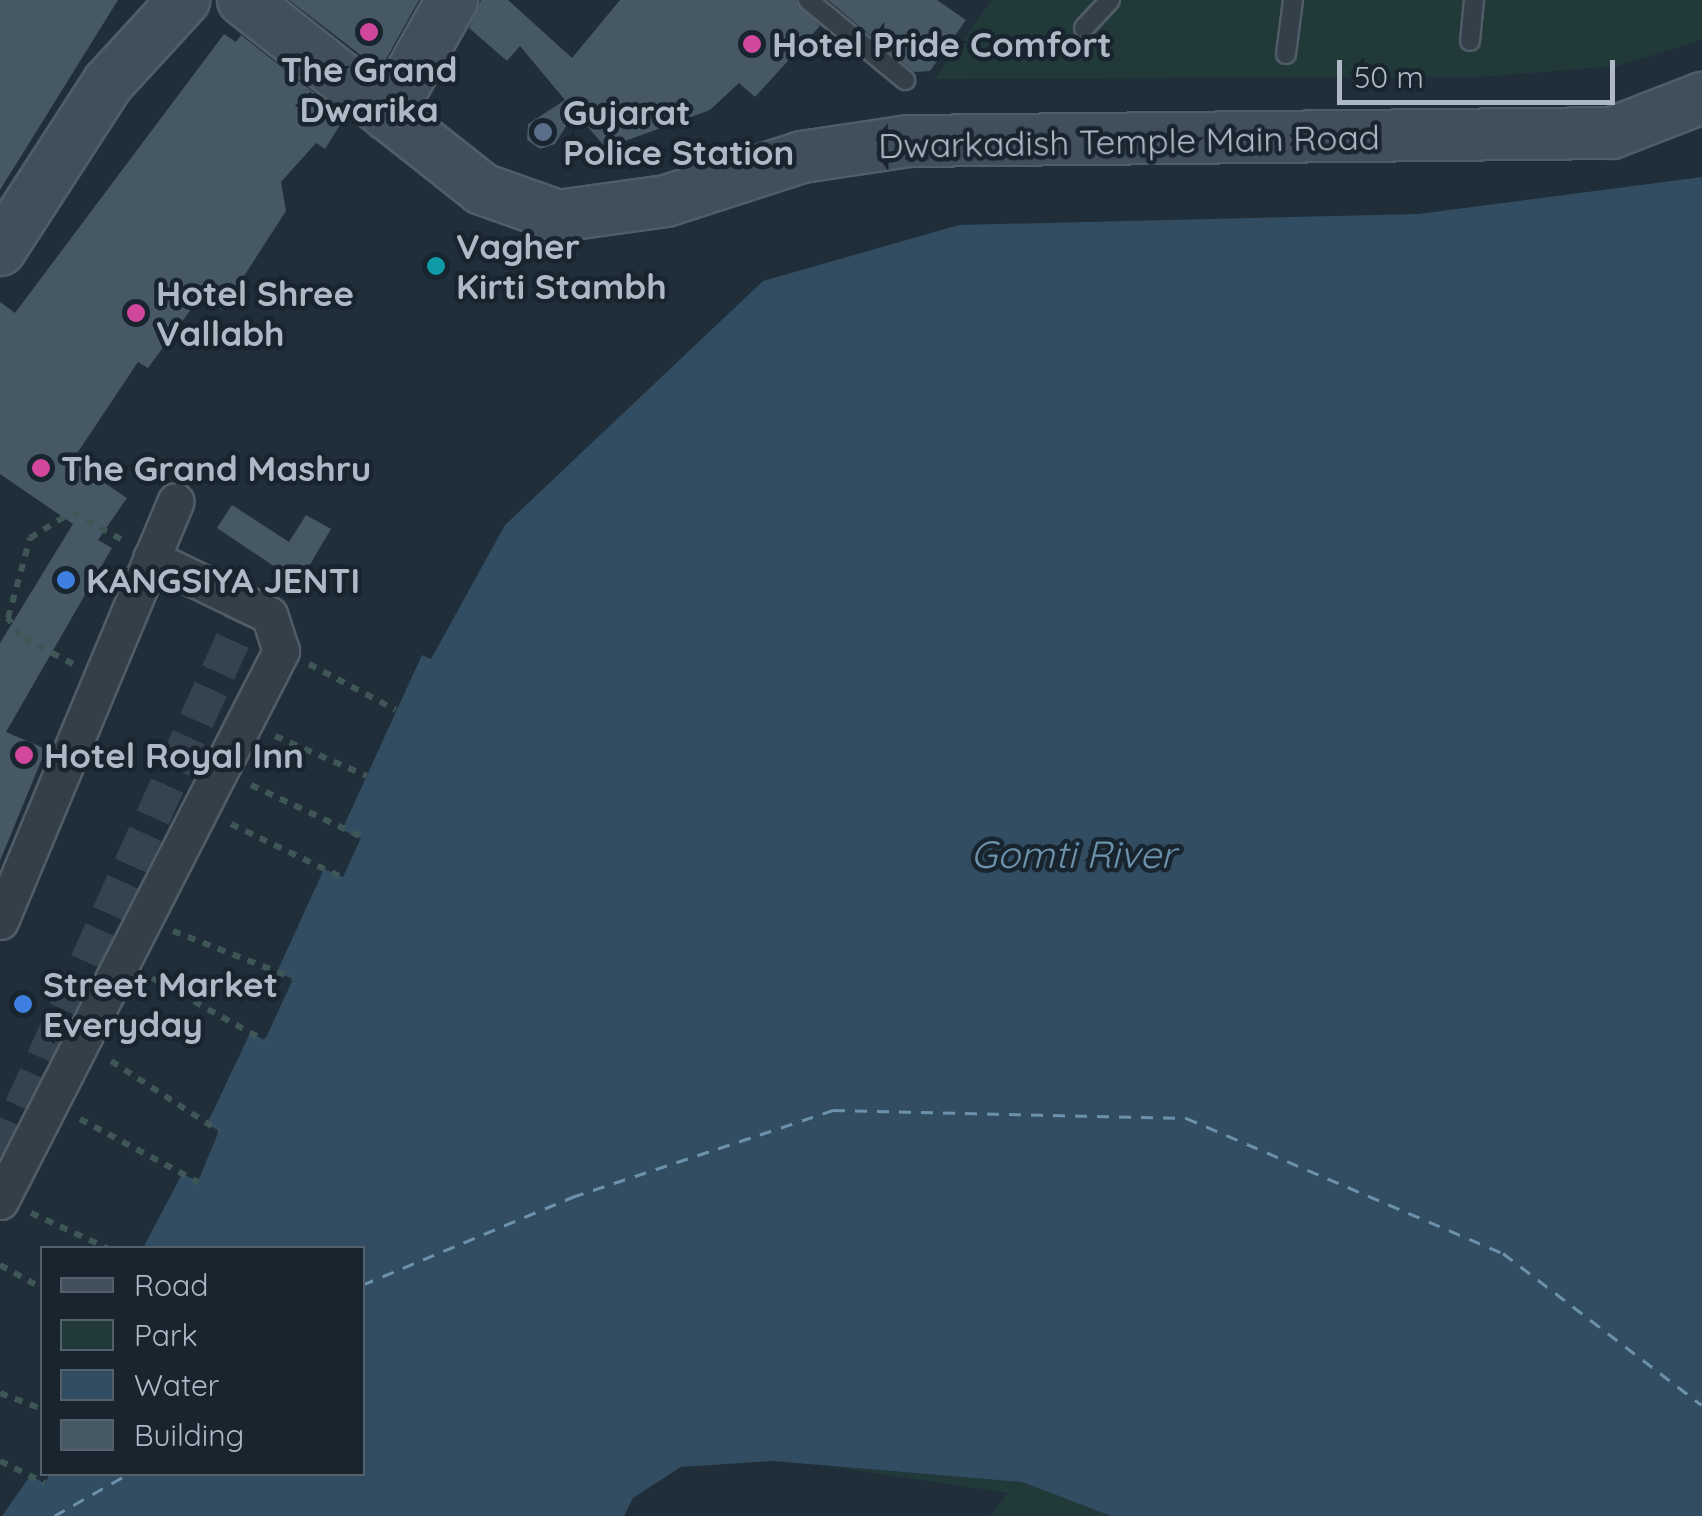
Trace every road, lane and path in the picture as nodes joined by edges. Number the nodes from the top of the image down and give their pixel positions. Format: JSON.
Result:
{"nodes":[{"id":1,"x":184,"y":0,"type":"edge"},
{"id":2,"x":243,"y":0,"type":"edge"},
{"id":3,"x":452,"y":0,"type":"edge"},
{"id":4,"x":808,"y":0,"type":"edge"},
{"id":5,"x":1110,"y":0,"type":"edge"},
{"id":6,"x":1292,"y":0,"type":"edge"},
{"id":7,"x":1474,"y":0,"type":"edge"},
{"id":8,"x":1084,"y":28,"type":"dead end"},
{"id":9,"x":1470,"y":41,"type":"dead end"},
{"id":10,"x":1286,"y":54,"type":"dead end"},
{"id":11,"x":905,"y":80,"type":"dead end"},
{"id":12,"x":1702,"y":98,"type":"edge"},
{"id":13,"x":388,"y":116,"type":"junction"},
{"id":14,"x":0,"y":250,"type":"edge"},
{"id":15,"x":176,"y":501,"type":"dead end"},
{"id":16,"x":151,"y":558,"type":"junction"},
{"id":17,"x":281,"y":651,"type":"junction"},
{"id":18,"x":99,"y":675,"type":"junction"},
{"id":19,"x":396,"y":710,"type":"dead end"},
{"id":20,"x":246,"y":724,"type":"junction"},
{"id":21,"x":223,"y":770,"type":"junction"},
{"id":22,"x":367,"y":776,"type":"dead end"},
{"id":23,"x":203,"y":810,"type":"junction"},
{"id":24,"x":362,"y":838,"type":"dead end"},
{"id":25,"x":342,"y":878,"type":"dead end"},
{"id":26,"x":146,"y":920,"type":"junction"},
{"id":27,"x":0,"y":921,"type":"edge"},
{"id":28,"x":125,"y":961,"type":"junction"},
{"id":29,"x":293,"y":978,"type":"dead end"},
{"id":30,"x":265,"y":1041,"type":"dead end"},
{"id":31,"x":81,"y":1042,"type":"junction"},
{"id":32,"x":52,"y":1105,"type":"junction"},
{"id":33,"x":219,"y":1131,"type":"dead end"},
{"id":34,"x":198,"y":1182,"type":"dead end"},
{"id":35,"x":0,"y":1200,"type":"edge"},
{"id":36,"x":103,"y":1246,"type":"edge"},
{"id":37,"x":0,"y":1265,"type":"edge"},
{"id":38,"x":40,"y":1287,"type":"edge"},
{"id":39,"x":0,"y":1393,"type":"edge"},
{"id":40,"x":40,"y":1408,"type":"edge"},
{"id":41,"x":0,"y":1462,"type":"edge"},
{"id":42,"x":45,"y":1483,"type":"dead end"}],
"edges":[{"from":1,"to":14,"type":"main road"},
{"from":2,"to":13,"type":"main road"},
{"from":3,"to":13,"type":"main road"},
{"from":4,"to":11,"type":"lane"},
{"from":5,"to":8,"type":"lane"},
{"from":6,"to":10,"type":"lane"},
{"from":7,"to":9,"type":"lane"},
{"from":12,"to":13,"type":"main road","name":"Dwarkadish Temple Main Road"},
{"from":15,"to":16,"type":"street"},
{"from":16,"to":17,"type":"street"},
{"from":16,"to":18,"type":"street"},
{"from":16,"to":18,"type":"path"},
{"from":17,"to":19,"type":"path"},
{"from":17,"to":20,"type":"street"},
{"from":18,"to":27,"type":"street"},
{"from":20,"to":21,"type":"street"},
{"from":20,"to":22,"type":"path"},
{"from":21,"to":23,"type":"street"},
{"from":21,"to":24,"type":"path"},
{"from":23,"to":25,"type":"path"},
{"from":23,"to":26,"type":"street"},
{"from":26,"to":28,"type":"street"},
{"from":26,"to":29,"type":"path"},
{"from":28,"to":30,"type":"path"},
{"from":28,"to":31,"type":"street"},
{"from":31,"to":32,"type":"street"},
{"from":31,"to":33,"type":"path"},
{"from":32,"to":34,"type":"path"},
{"from":32,"to":35,"type":"street"},
{"from":35,"to":36,"type":"path"},
{"from":37,"to":38,"type":"path"},
{"from":39,"to":40,"type":"path"},
{"from":41,"to":42,"type":"path"}]}
